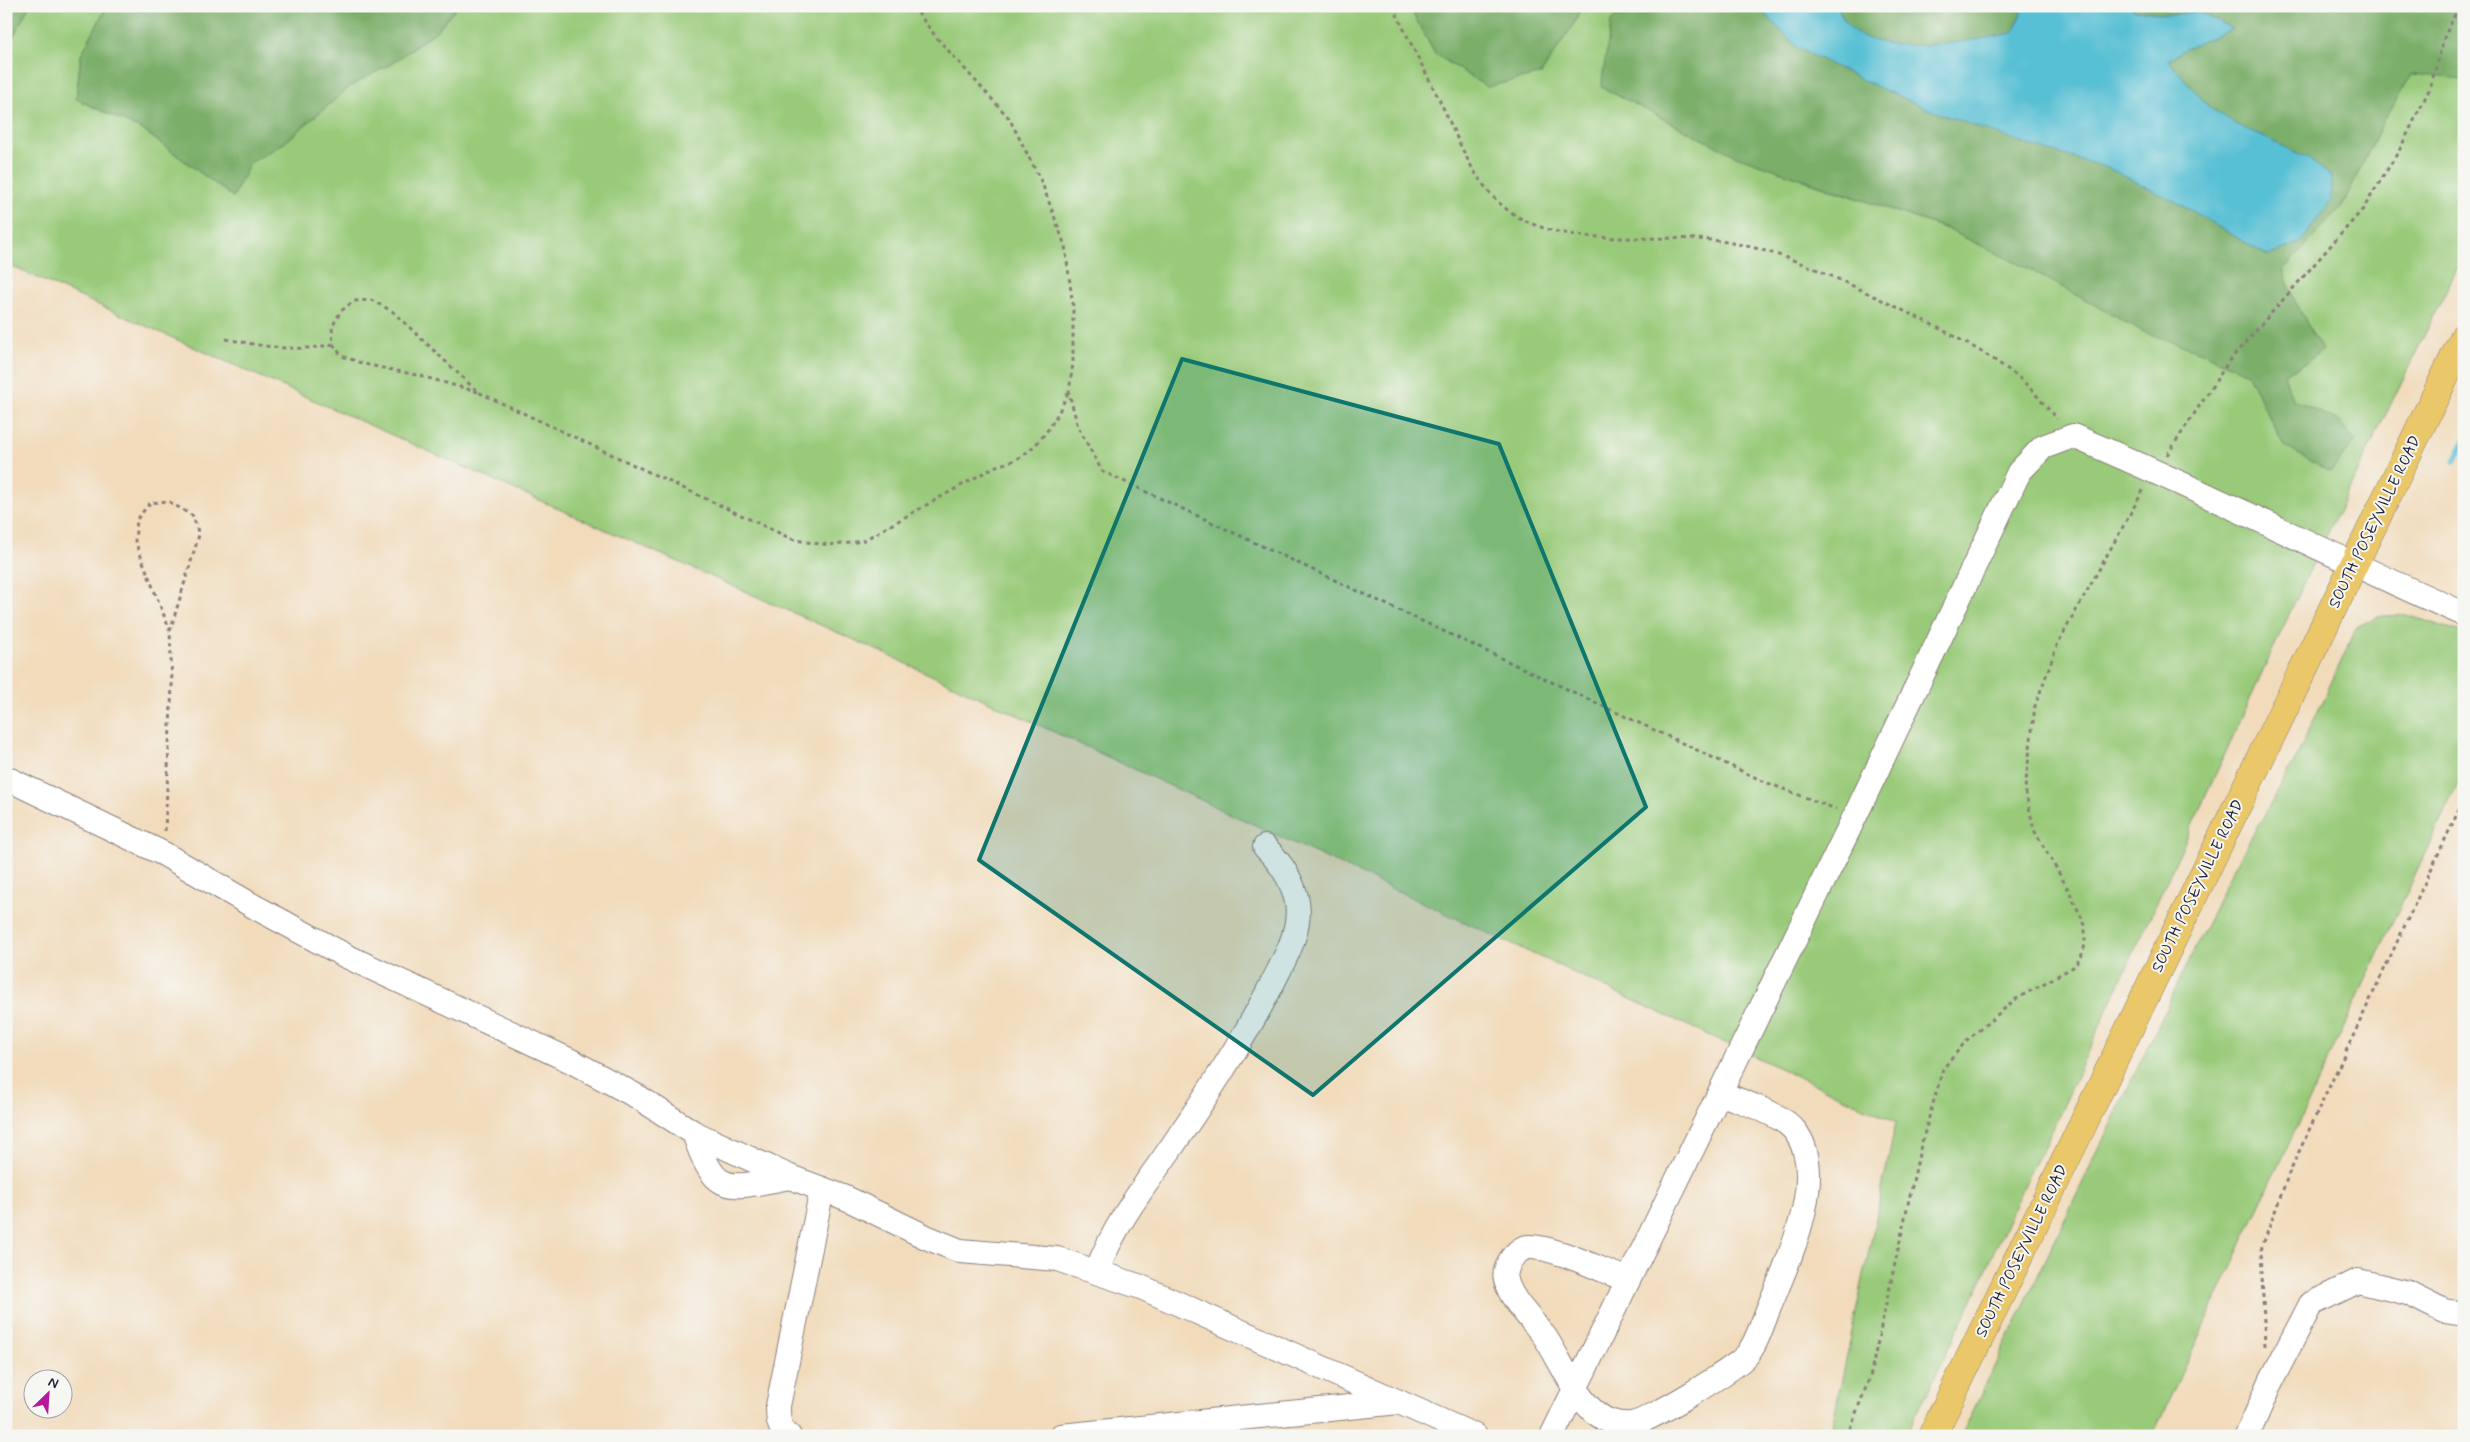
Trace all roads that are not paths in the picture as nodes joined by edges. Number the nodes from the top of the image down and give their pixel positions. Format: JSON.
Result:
{"nodes":[{"id":1,"x":2464,"y":337,"type":"edge"},
{"id":2,"x":2354,"y":566,"type":"junction"},
{"id":3,"x":2464,"y":614,"type":"edge"},
{"id":4,"x":6,"y":778,"type":"edge"},
{"id":5,"x":1265,"y":847,"type":"dead end"},
{"id":6,"x":1720,"y":1093,"type":"junction"},
{"id":7,"x":694,"y":1133,"type":"junction"},
{"id":8,"x":790,"y":1177,"type":"junction"},
{"id":9,"x":822,"y":1190,"type":"junction"},
{"id":10,"x":1097,"y":1271,"type":"junction"},
{"id":11,"x":1628,"y":1280,"type":"junction"},
{"id":12,"x":2464,"y":1314,"type":"edge"},
{"id":13,"x":1575,"y":1388,"type":"junction"},
{"id":14,"x":1399,"y":1402,"type":"junction"},
{"id":15,"x":789,"y":1436,"type":"edge"},
{"id":16,"x":1061,"y":1436,"type":"edge"},
{"id":17,"x":1475,"y":1436,"type":"edge"},
{"id":18,"x":1552,"y":1436,"type":"edge"},
{"id":19,"x":1932,"y":1436,"type":"edge"},
{"id":20,"x":2247,"y":1436,"type":"edge"}],
"edges":[{"from":1,"to":2,"type":"main road","name":"SOUTH POSEYVILLE ROAD"},
{"from":2,"to":3,"type":"street"},
{"from":2,"to":6,"type":"street"},
{"from":2,"to":19,"type":"main road","name":"SOUTH POSEYVILLE ROAD"},
{"from":4,"to":7,"type":"street"},
{"from":5,"to":10,"type":"street"},
{"from":6,"to":11,"type":"street"},
{"from":6,"to":13,"type":"street"},
{"from":7,"to":8,"type":"street"},
{"from":7,"to":8,"type":"street"},
{"from":8,"to":9,"type":"street"},
{"from":9,"to":10,"type":"street"},
{"from":9,"to":15,"type":"street"},
{"from":10,"to":14,"type":"street"},
{"from":11,"to":13,"type":"street"},
{"from":11,"to":13,"type":"street"},
{"from":12,"to":20,"type":"street"},
{"from":13,"to":18,"type":"street"},
{"from":14,"to":16,"type":"street"},
{"from":14,"to":17,"type":"street"}]}
